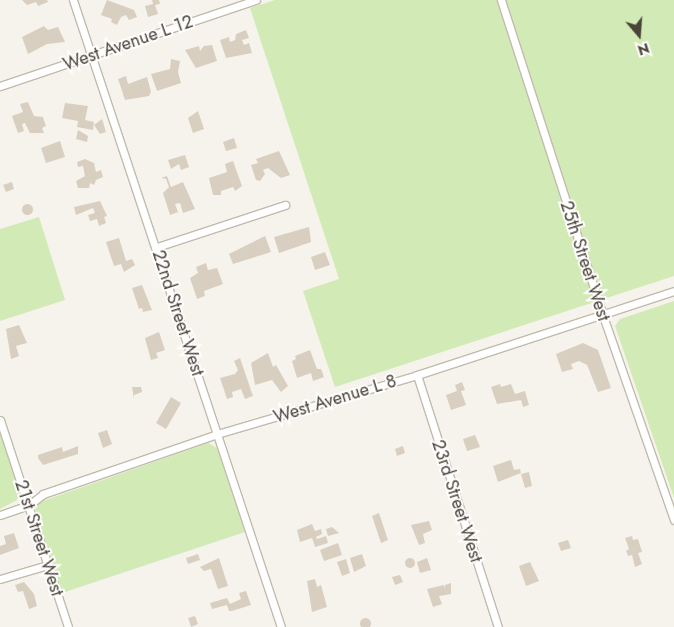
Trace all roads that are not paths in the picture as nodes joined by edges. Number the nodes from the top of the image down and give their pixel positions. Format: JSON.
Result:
{"nodes":[{"id":1,"x":72,"y":0,"type":"edge"},
{"id":2,"x":256,"y":0,"type":"edge"},
{"id":3,"x":501,"y":0,"type":"edge"},
{"id":4,"x":91,"y":56,"type":"junction"},
{"id":5,"x":0,"y":86,"type":"edge"},
{"id":6,"x":284,"y":205,"type":"dead end"},
{"id":7,"x":157,"y":247,"type":"junction"},
{"id":8,"x":674,"y":291,"type":"edge"},
{"id":9,"x":602,"y":313,"type":"junction"},
{"id":10,"x":417,"y":375,"type":"junction"},
{"id":11,"x":0,"y":420,"type":"edge"},
{"id":12,"x":217,"y":434,"type":"junction"},
{"id":13,"x":28,"y":505,"type":"junction"},
{"id":14,"x":0,"y":515,"type":"edge"},
{"id":15,"x":674,"y":520,"type":"edge"},
{"id":16,"x":48,"y":565,"type":"junction"},
{"id":17,"x":0,"y":579,"type":"edge"},
{"id":18,"x":68,"y":627,"type":"edge"},
{"id":19,"x":281,"y":627,"type":"edge"},
{"id":20,"x":498,"y":627,"type":"edge"}],
"edges":[{"from":1,"to":4,"type":"street","name":"22nd Street West"},
{"from":2,"to":4,"type":"street","name":"West Avenue L 12"},
{"from":3,"to":9,"type":"street","name":"25th Street West"},
{"from":4,"to":5,"type":"street","name":"West Avenue L 12"},
{"from":4,"to":7,"type":"street","name":"22nd Street West"},
{"from":6,"to":7,"type":"street"},
{"from":7,"to":12,"type":"street","name":"22nd Street West"},
{"from":8,"to":9,"type":"street","name":"West Avenue L 8"},
{"from":9,"to":10,"type":"street","name":"West Avenue L 8"},
{"from":9,"to":15,"type":"street","name":"25th Street West"},
{"from":10,"to":12,"type":"street","name":"West Avenue L 8"},
{"from":10,"to":20,"type":"street","name":"23rd Street West"},
{"from":11,"to":13,"type":"street","name":"21st Street West"},
{"from":12,"to":13,"type":"street","name":"West Avenue L 8"},
{"from":12,"to":19,"type":"street","name":"22nd Street West"},
{"from":13,"to":14,"type":"street","name":"West Avenue L 8"},
{"from":13,"to":16,"type":"street","name":"21st Street West"},
{"from":16,"to":17,"type":"street"},
{"from":16,"to":18,"type":"street","name":"21st Street West"}]}
